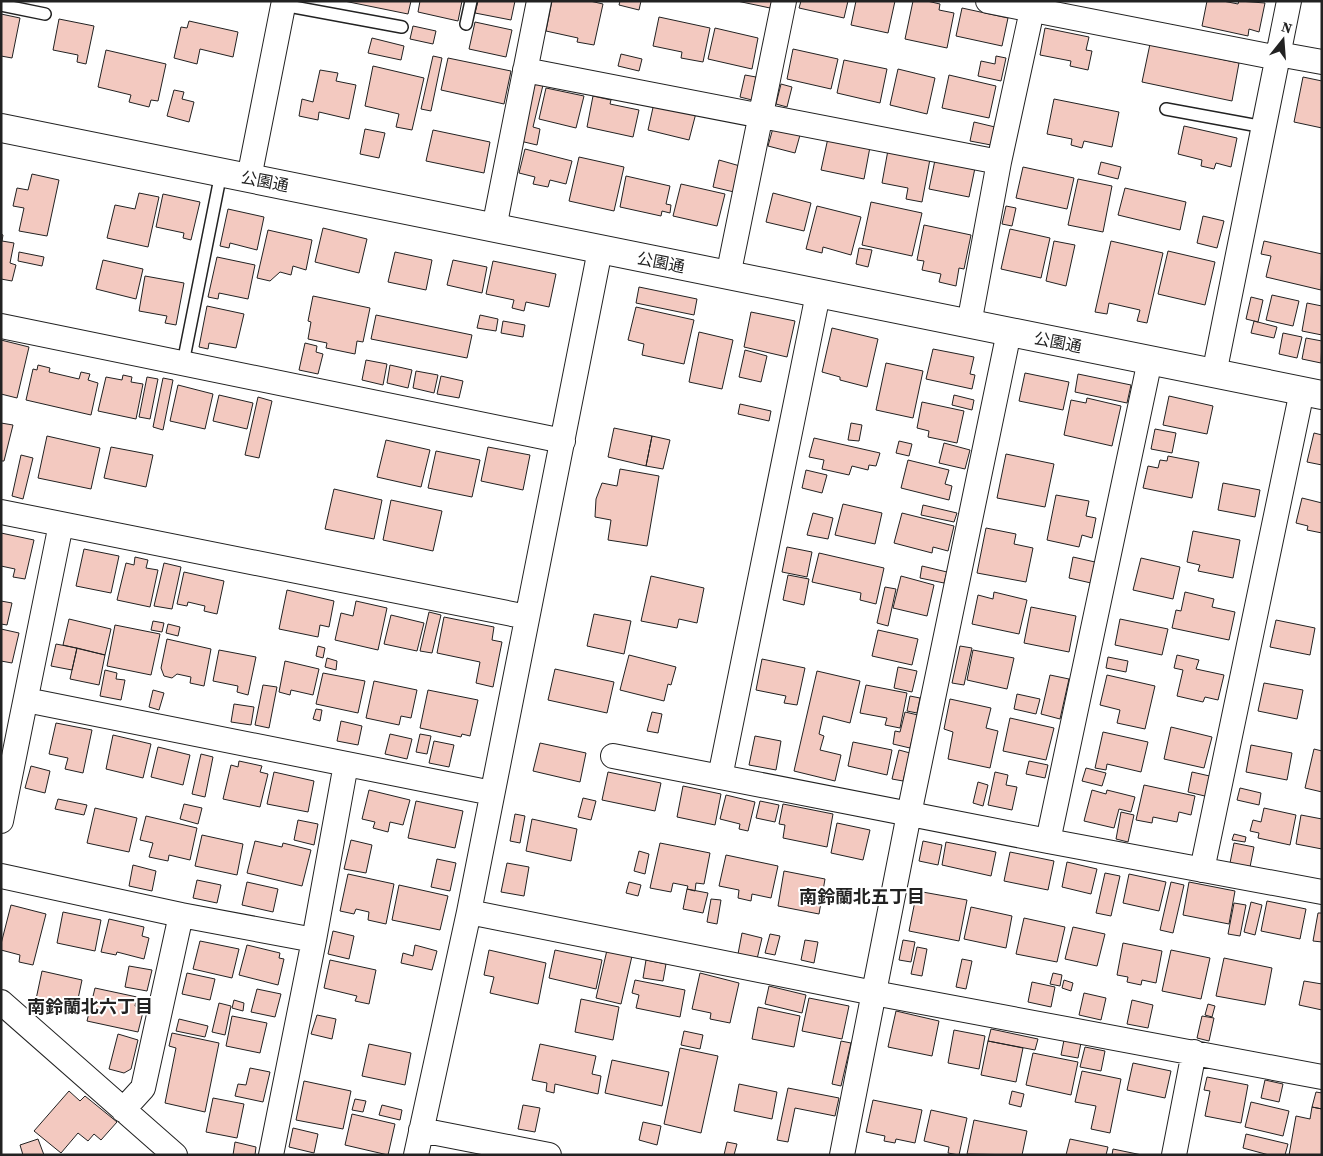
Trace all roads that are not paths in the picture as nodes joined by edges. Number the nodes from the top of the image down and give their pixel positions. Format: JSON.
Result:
{"nodes":[{"id":1,"x":471,"y":1,"type":"edge"},
{"id":2,"x":539,"y":1,"type":"edge"},
{"id":3,"x":784,"y":1,"type":"edge"},
{"id":4,"x":988,"y":1,"type":"edge"},
{"id":5,"x":1289,"y":1,"type":"edge"},
{"id":6,"x":283,"y":3,"type":"edge"},
{"id":7,"x":1,"y":5,"type":"edge"},
{"id":8,"x":1033,"y":6,"type":"edge"},
{"id":9,"x":45,"y":14,"type":"dead end"},
{"id":10,"x":466,"y":24,"type":"dead end"},
{"id":11,"x":402,"y":27,"type":"dead end"},
{"id":12,"x":1278,"y":56,"type":"junction"},
{"id":13,"x":1322,"y":62,"type":"edge"},
{"id":14,"x":525,"y":70,"type":"junction"},
{"id":15,"x":1166,"y":109,"type":"dead end"},
{"id":16,"x":762,"y":116,"type":"junction"},
{"id":17,"x":1264,"y":127,"type":"junction"},
{"id":18,"x":1,"y":128,"type":"edge"},
{"id":19,"x":999,"y":162,"type":"junction"},
{"id":20,"x":221,"y":173,"type":"junction"},
{"id":21,"x":249,"y":178,"type":"junction"},
{"id":22,"x":494,"y":228,"type":"junction"},
{"id":23,"x":600,"y":250,"type":"junction"},
{"id":24,"x":728,"y":276,"type":"junction"},
{"id":25,"x":818,"y":294,"type":"junction"},
{"id":26,"x":969,"y":324,"type":"junction"},
{"id":27,"x":1,"y":326,"type":"edge"},
{"id":28,"x":1009,"y":332,"type":"junction"},
{"id":29,"x":1150,"y":360,"type":"junction"},
{"id":30,"x":183,"y":363,"type":"junction"},
{"id":31,"x":1214,"y":374,"type":"junction"},
{"id":32,"x":1312,"y":393,"type":"edge"},
{"id":33,"x":563,"y":441,"type":"junction"},
{"id":34,"x":1,"y":512,"type":"edge"},
{"id":35,"x":61,"y":524,"type":"junction"},
{"id":36,"x":527,"y":617,"type":"junction"},
{"id":37,"x":26,"y":700,"type":"junction"},
{"id":38,"x":613,"y":756,"type":"dead end"},
{"id":39,"x":346,"y":764,"type":"junction"},
{"id":40,"x":720,"y":777,"type":"junction"},
{"id":41,"x":492,"y":793,"type":"junction"},
{"id":42,"x":909,"y":814,"type":"junction"},
{"id":43,"x":1,"y":821,"type":"edge"},
{"id":44,"x":1048,"y":842,"type":"junction"},
{"id":45,"x":1202,"y":870,"type":"junction"},
{"id":46,"x":1,"y":876,"type":"edge"},
{"id":47,"x":1322,"y":892,"type":"edge"},
{"id":48,"x":468,"y":912,"type":"junction"},
{"id":49,"x":181,"y":914,"type":"junction"},
{"id":50,"x":314,"y":940,"type":"junction"},
{"id":51,"x":874,"y":993,"type":"junction"},
{"id":52,"x":1,"y":1002,"type":"edge"},
{"id":53,"x":1194,"y":1052,"type":"junction"},
{"id":54,"x":1322,"y":1077,"type":"edge"},
{"id":55,"x":123,"y":1110,"type":"junction"},
{"id":56,"x":421,"y":1130,"type":"junction"},
{"id":57,"x":175,"y":1155,"type":"edge"},
{"id":58,"x":271,"y":1155,"type":"edge"},
{"id":59,"x":416,"y":1155,"type":"edge"},
{"id":60,"x":549,"y":1155,"type":"edge"},
{"id":61,"x":842,"y":1155,"type":"edge"},
{"id":62,"x":1174,"y":1155,"type":"edge"}],
"edges":[{"from":1,"to":10,"type":"lane"},
{"from":2,"to":14,"type":"street"},
{"from":3,"to":16,"type":"street"},
{"from":4,"to":8,"type":"street"},
{"from":5,"to":12,"type":"street"},
{"from":6,"to":11,"type":"lane"},
{"from":6,"to":21,"type":"street"},
{"from":7,"to":9,"type":"lane"},
{"from":8,"to":12,"type":"street"},
{"from":8,"to":19,"type":"street"},
{"from":12,"to":13,"type":"street"},
{"from":12,"to":17,"type":"street"},
{"from":14,"to":16,"type":"street"},
{"from":14,"to":22,"type":"street"},
{"from":15,"to":17,"type":"lane"},
{"from":16,"to":19,"type":"street"},
{"from":16,"to":24,"type":"street"},
{"from":17,"to":31,"type":"street"},
{"from":18,"to":20,"type":"street","name":"公園通"},
{"from":19,"to":26,"type":"street"},
{"from":20,"to":21,"type":"street","name":"公園通"},
{"from":20,"to":30,"type":"lane"},
{"from":21,"to":22,"type":"street","name":"公園通"},
{"from":22,"to":23,"type":"street","name":"公園通"},
{"from":23,"to":24,"type":"street","name":"公園通"},
{"from":23,"to":33,"type":"street"},
{"from":24,"to":25,"type":"street","name":"公園通"},
{"from":25,"to":26,"type":"street","name":"公園通"},
{"from":25,"to":40,"type":"street"},
{"from":26,"to":28,"type":"street","name":"公園通"},
{"from":27,"to":30,"type":"street"},
{"from":28,"to":29,"type":"street","name":"公園通"},
{"from":28,"to":42,"type":"street"},
{"from":29,"to":31,"type":"street","name":"公園通"},
{"from":29,"to":44,"type":"street"},
{"from":30,"to":33,"type":"street"},
{"from":31,"to":32,"type":"street","name":"公園通"},
{"from":32,"to":45,"type":"street"},
{"from":33,"to":36,"type":"street"},
{"from":34,"to":35,"type":"street"},
{"from":35,"to":36,"type":"street"},
{"from":35,"to":37,"type":"street"},
{"from":36,"to":41,"type":"street"},
{"from":37,"to":39,"type":"street"},
{"from":37,"to":43,"type":"street"},
{"from":38,"to":40,"type":"street"},
{"from":39,"to":41,"type":"street"},
{"from":39,"to":50,"type":"street"},
{"from":40,"to":42,"type":"street"},
{"from":41,"to":48,"type":"street"},
{"from":42,"to":44,"type":"street"},
{"from":42,"to":51,"type":"street"},
{"from":44,"to":45,"type":"street"},
{"from":45,"to":47,"type":"street"},
{"from":46,"to":49,"type":"street"},
{"from":48,"to":51,"type":"street"},
{"from":48,"to":56,"type":"street"},
{"from":49,"to":50,"type":"street"},
{"from":49,"to":55,"type":"street"},
{"from":50,"to":58,"type":"street"},
{"from":51,"to":53,"type":"street"},
{"from":51,"to":61,"type":"street"},
{"from":52,"to":55,"type":"street"},
{"from":53,"to":54,"type":"street"},
{"from":53,"to":62,"type":"street"},
{"from":55,"to":57,"type":"street"},
{"from":56,"to":59,"type":"street"},
{"from":56,"to":60,"type":"street"}]}
